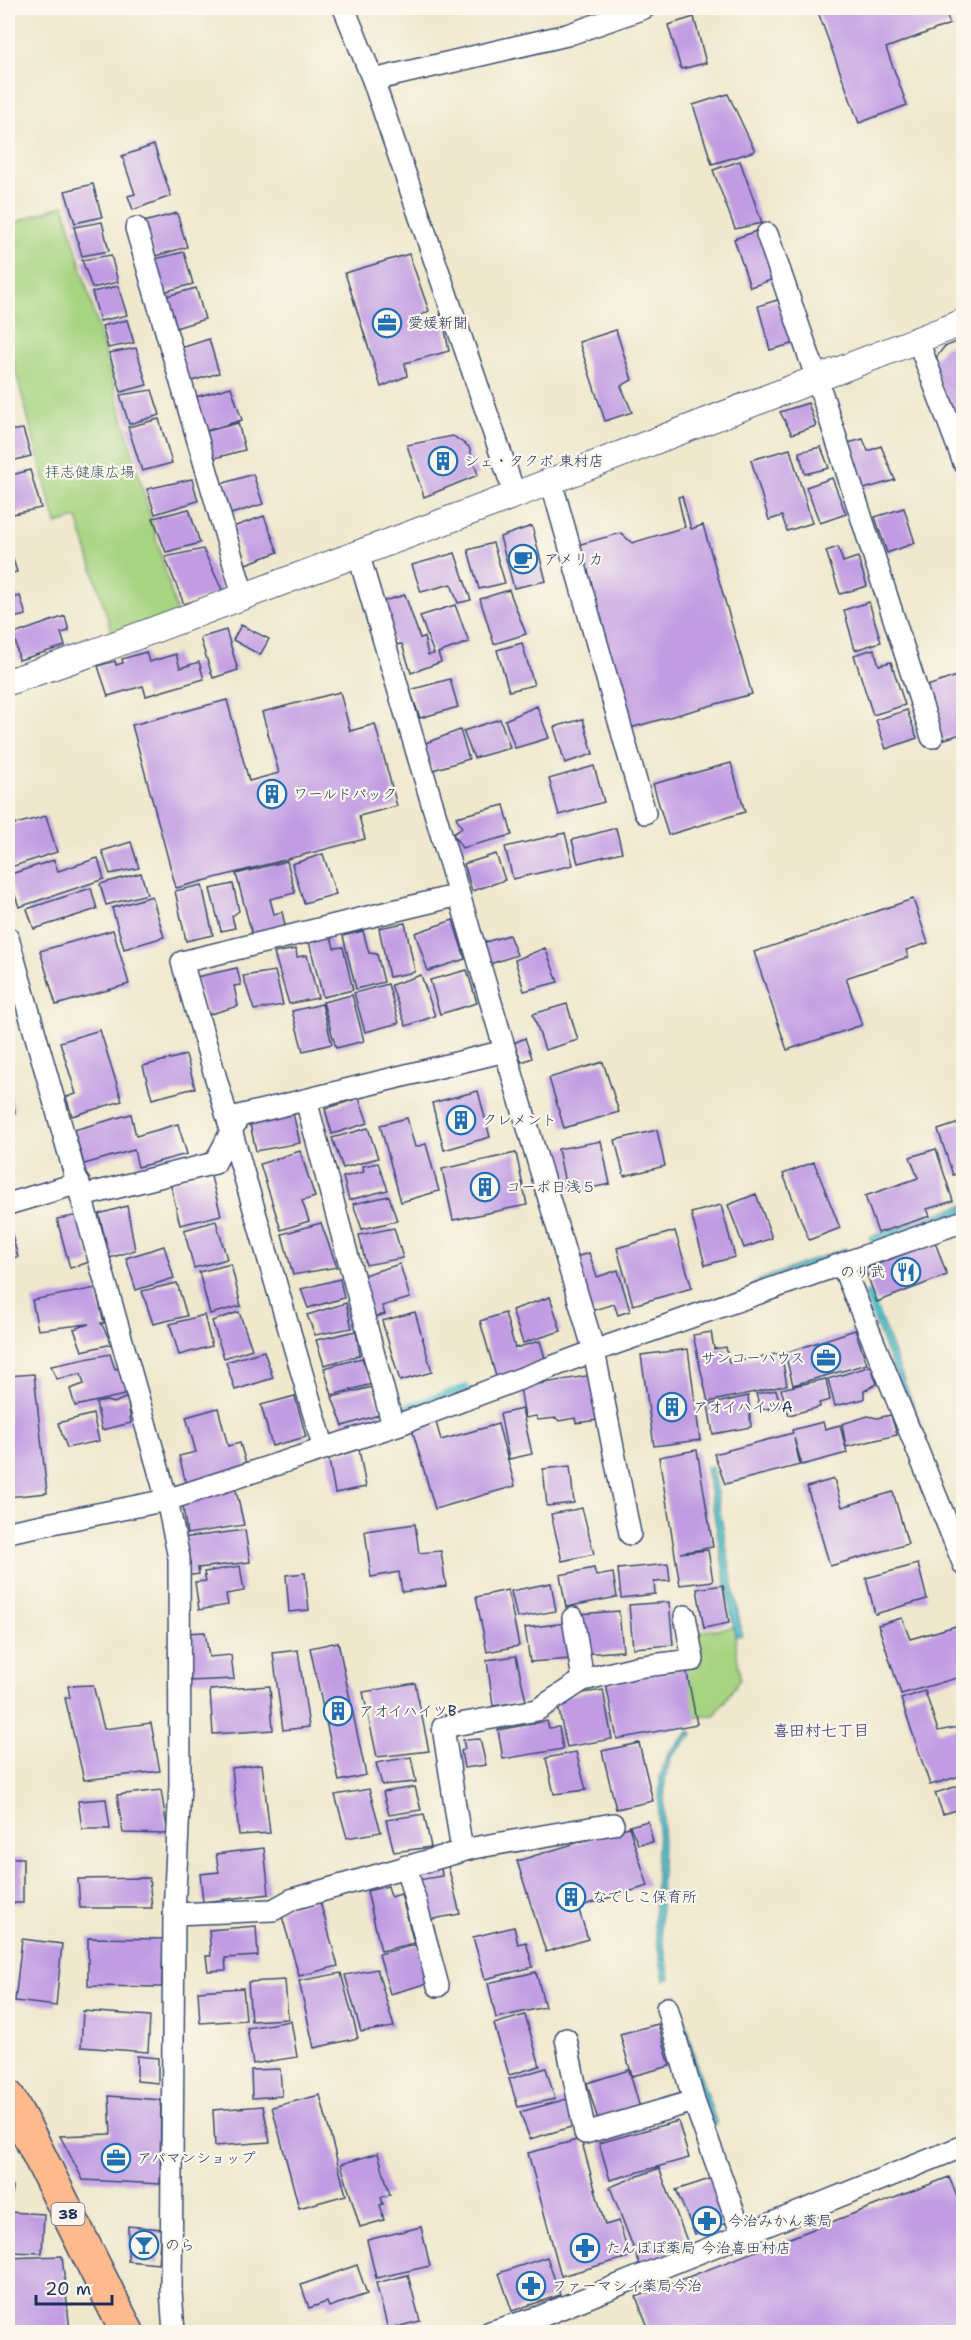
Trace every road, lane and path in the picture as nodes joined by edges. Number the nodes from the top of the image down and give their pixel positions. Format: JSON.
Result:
{"nodes":[{"id":1,"x":344,"y":8,"type":"edge"},
{"id":2,"x":644,"y":8,"type":"edge"},
{"id":3,"x":373,"y":80,"type":"junction"},
{"id":4,"x":136,"y":228,"type":"dead end"},
{"id":5,"x":767,"y":234,"type":"dead end"},
{"id":6,"x":963,"y":322,"type":"edge"},
{"id":7,"x":918,"y":341,"type":"junction"},
{"id":8,"x":818,"y":379,"type":"junction"},
{"id":9,"x":963,"y":463,"type":"edge"},
{"id":10,"x":551,"y":481,"type":"junction"},
{"id":11,"x":515,"y":495,"type":"junction"},
{"id":12,"x":358,"y":553,"type":"junction"},
{"id":13,"x":243,"y":595,"type":"junction"},
{"id":14,"x":8,"y":682,"type":"edge"},
{"id":15,"x":932,"y":737,"type":"dead end"},
{"id":16,"x":645,"y":813,"type":"dead end"},
{"id":17,"x":459,"y":895,"type":"junction"},
{"id":18,"x":8,"y":938,"type":"edge"},
{"id":19,"x":505,"y":1051,"type":"junction"},
{"id":20,"x":306,"y":1100,"type":"junction"},
{"id":21,"x":232,"y":1131,"type":"junction"},
{"id":22,"x":80,"y":1189,"type":"junction"},
{"id":23,"x":8,"y":1204,"type":"edge"},
{"id":24,"x":963,"y":1221,"type":"edge"},
{"id":25,"x":842,"y":1264,"type":"junction"},
{"id":26,"x":594,"y":1351,"type":"junction"},
{"id":27,"x":393,"y":1426,"type":"junction"},
{"id":28,"x":324,"y":1449,"type":"junction"},
{"id":29,"x":167,"y":1500,"type":"junction"},
{"id":30,"x":8,"y":1532,"type":"edge"},
{"id":31,"x":630,"y":1534,"type":"dead end"},
{"id":32,"x":963,"y":1565,"type":"edge"},
{"id":33,"x":685,"y":1616,"type":"dead end"},
{"id":34,"x":573,"y":1618,"type":"dead end"},
{"id":35,"x":583,"y":1680,"type":"junction"},
{"id":36,"x":613,"y":1824,"type":"dead end"},
{"id":37,"x":462,"y":1851,"type":"junction"},
{"id":38,"x":406,"y":1866,"type":"junction"},
{"id":39,"x":174,"y":1914,"type":"junction"},
{"id":40,"x":438,"y":1986,"type":"dead end"},
{"id":41,"x":667,"y":2008,"type":"dead end"},
{"id":42,"x":566,"y":2039,"type":"dead end"},
{"id":43,"x":8,"y":2097,"type":"edge"},
{"id":44,"x":694,"y":2102,"type":"junction"},
{"id":45,"x":963,"y":2146,"type":"edge"},
{"id":46,"x":742,"y":2235,"type":"junction"},
{"id":47,"x":127,"y":2332,"type":"edge"},
{"id":48,"x":174,"y":2332,"type":"edge"},
{"id":49,"x":490,"y":2332,"type":"edge"}],
"edges":[{"from":1,"to":3,"type":"street"},
{"from":2,"to":3,"type":"street"},
{"from":3,"to":11,"type":"street"},
{"from":4,"to":13,"type":"street"},
{"from":5,"to":8,"type":"street"},
{"from":6,"to":7,"type":"street"},
{"from":7,"to":8,"type":"street"},
{"from":7,"to":9,"type":"street"},
{"from":8,"to":10,"type":"street"},
{"from":8,"to":15,"type":"street"},
{"from":10,"to":11,"type":"street"},
{"from":10,"to":16,"type":"street"},
{"from":11,"to":12,"type":"street"},
{"from":12,"to":13,"type":"street"},
{"from":12,"to":17,"type":"street"},
{"from":13,"to":14,"type":"street"},
{"from":17,"to":19,"type":"street"},
{"from":17,"to":21,"type":"street"},
{"from":18,"to":22,"type":"street"},
{"from":19,"to":20,"type":"street"},
{"from":19,"to":26,"type":"street"},
{"from":20,"to":21,"type":"street"},
{"from":20,"to":27,"type":"street"},
{"from":21,"to":22,"type":"street"},
{"from":21,"to":28,"type":"street"},
{"from":22,"to":23,"type":"street"},
{"from":22,"to":29,"type":"street"},
{"from":24,"to":25,"type":"street"},
{"from":25,"to":26,"type":"street"},
{"from":25,"to":32,"type":"street"},
{"from":26,"to":27,"type":"street"},
{"from":26,"to":31,"type":"street"},
{"from":27,"to":28,"type":"street"},
{"from":28,"to":29,"type":"street"},
{"from":29,"to":30,"type":"street"},
{"from":29,"to":39,"type":"street"},
{"from":33,"to":35,"type":"street"},
{"from":34,"to":35,"type":"street"},
{"from":35,"to":37,"type":"street"},
{"from":36,"to":37,"type":"street"},
{"from":37,"to":38,"type":"street"},
{"from":38,"to":39,"type":"street"},
{"from":38,"to":40,"type":"street"},
{"from":39,"to":48,"type":"street"},
{"from":41,"to":44,"type":"street"},
{"from":42,"to":44,"type":"street"},
{"from":43,"to":47,"type":"main road","number":"38"},
{"from":44,"to":46,"type":"street"},
{"from":45,"to":46,"type":"street"},
{"from":46,"to":49,"type":"street"}]}
